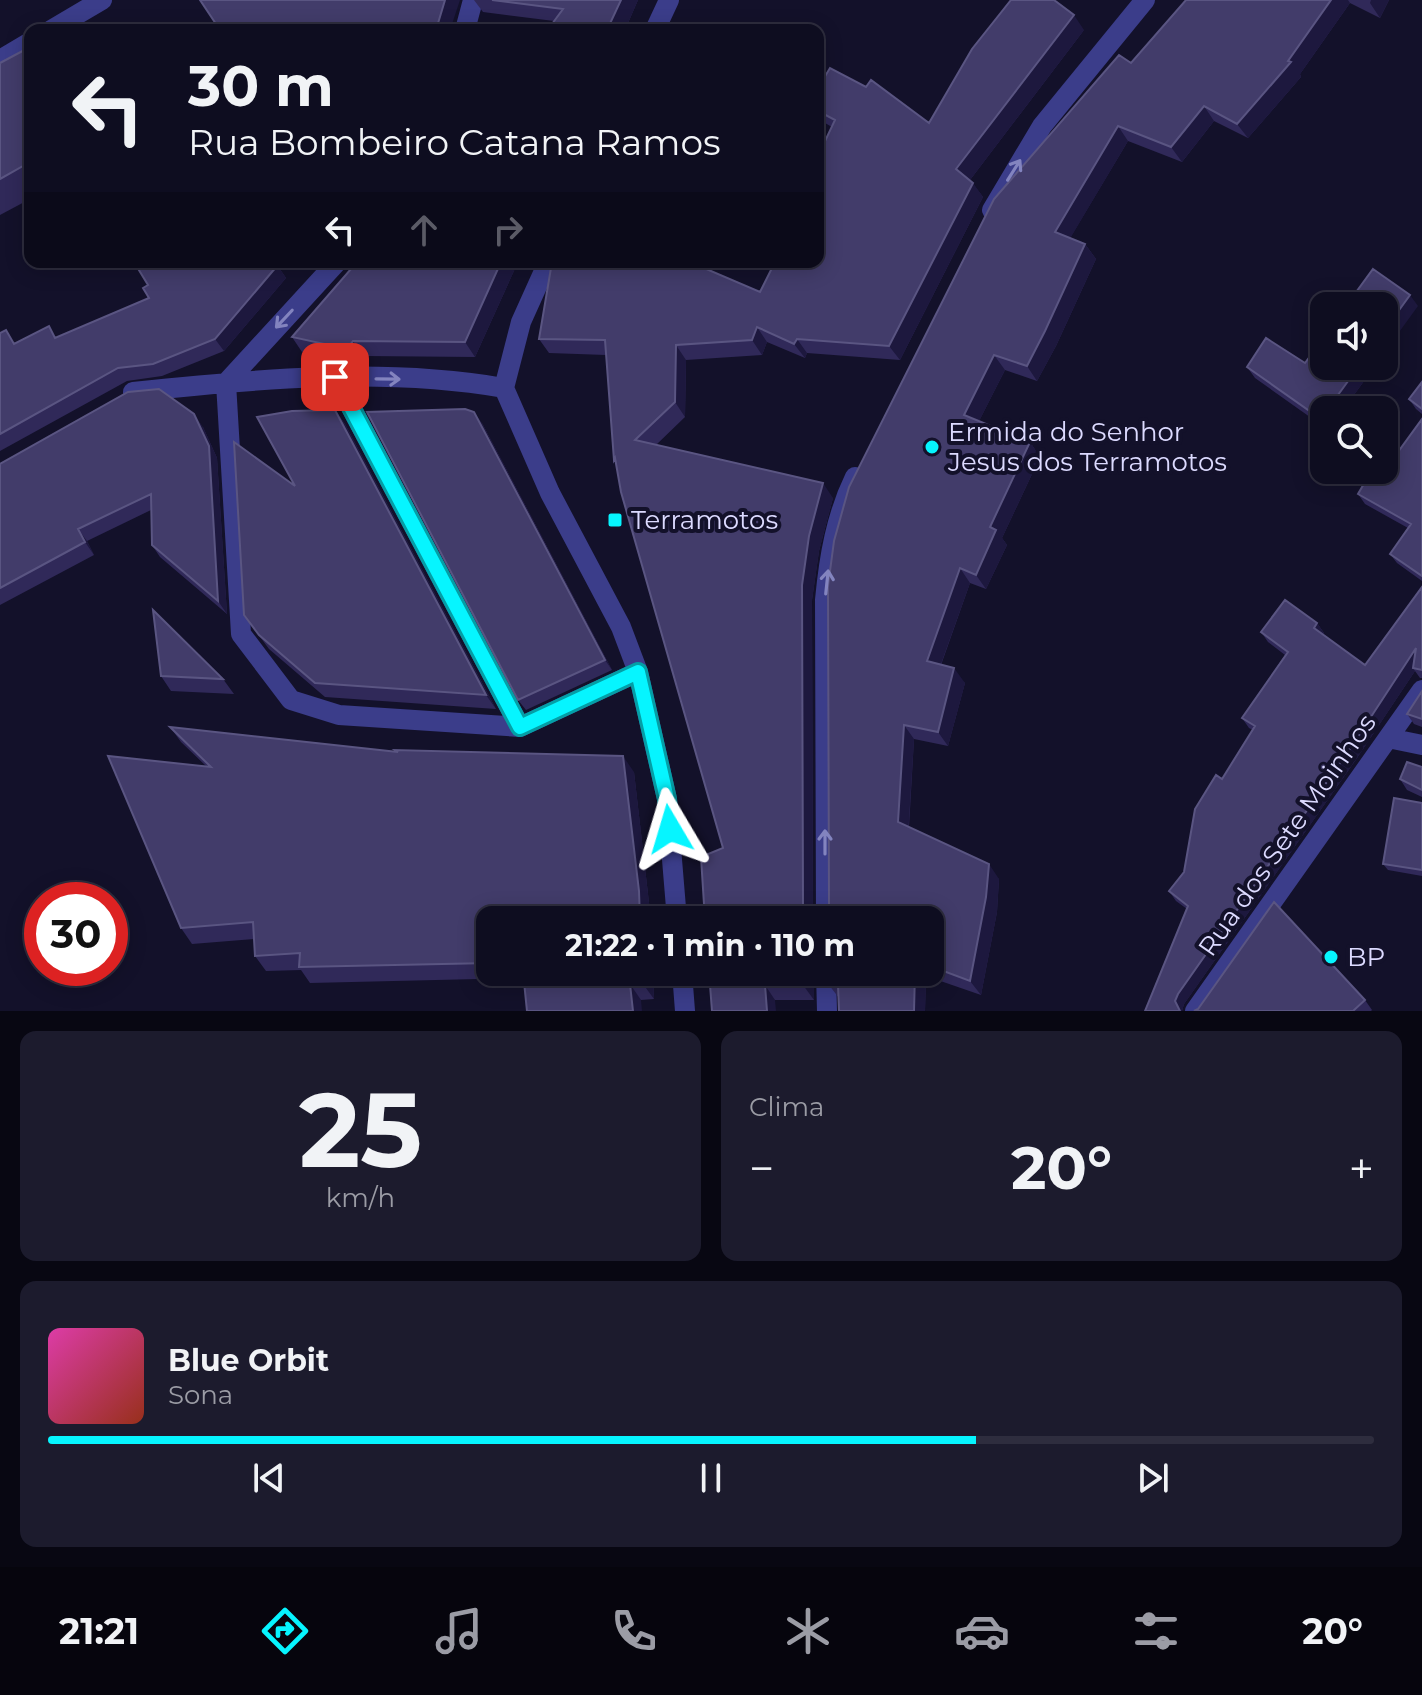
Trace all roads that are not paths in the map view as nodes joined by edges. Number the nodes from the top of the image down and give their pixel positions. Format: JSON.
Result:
{"nodes":[{"id":1,"x":102,"y":0,"type":"edge"},
{"id":2,"x":473,"y":0,"type":"edge"},
{"id":3,"x":669,"y":0,"type":"edge"},
{"id":4,"x":1145,"y":0,"type":"edge"},
{"id":5,"x":61,"y":24,"type":"edge"},
{"id":6,"x":467,"y":24,"type":"edge"},
{"id":7,"x":658,"y":24,"type":"edge"},
{"id":8,"x":24,"y":46,"type":"edge"},
{"id":9,"x":0,"y":60,"type":"edge"},
{"id":10,"x":983,"y":227,"type":"edge"},
{"id":11,"x":331,"y":268,"type":"edge"},
{"id":12,"x":545,"y":268,"type":"edge"},
{"id":13,"x":335,"y":377,"type":"junction"},
{"id":14,"x":226,"y":383,"type":"junction"},
{"id":15,"x":504,"y":388,"type":"junction"},
{"id":16,"x":120,"y":400,"type":"edge"},
{"id":17,"x":861,"y":466,"type":"edge"},
{"id":18,"x":638,"y":672,"type":"junction"},
{"id":19,"x":1422,"y":690,"type":"edge"},
{"id":20,"x":520,"y":727,"type":"junction"},
{"id":21,"x":1388,"y":738,"type":"junction"},
{"id":22,"x":1422,"y":745,"type":"edge"},
{"id":23,"x":676,"y":906,"type":"edge"},
{"id":24,"x":826,"y":906,"type":"edge"},
{"id":25,"x":683,"y":986,"type":"edge"},
{"id":26,"x":826,"y":986,"type":"edge"},
{"id":27,"x":685,"y":1011,"type":"edge"},
{"id":28,"x":827,"y":1011,"type":"edge"},
{"id":29,"x":1195,"y":1011,"type":"edge"}],
"edges":[{"from":1,"to":5,"type":"street"},
{"from":2,"to":6,"type":"street"},
{"from":3,"to":7,"type":"street"},
{"from":10,"to":4,"type":"street","one_way":true},
{"from":8,"to":9,"type":"street"},
{"from":11,"to":14,"type":"street","one_way":true},
{"from":12,"to":15,"type":"street"},
{"from":13,"to":14,"type":"street"},
{"from":13,"to":15,"type":"street","one_way":true},
{"from":13,"to":20,"type":"street"},
{"from":14,"to":16,"type":"street"},
{"from":14,"to":20,"type":"street"},
{"from":15,"to":18,"type":"street"},
{"from":24,"to":17,"type":"street","one_way":true},
{"from":18,"to":20,"type":"street"},
{"from":18,"to":23,"type":"street"},
{"from":19,"to":21,"type":"street","name":"Rua dos Sete Moinhos"},
{"from":21,"to":22,"type":"street"},
{"from":21,"to":29,"type":"street","name":"Rua dos Sete Moinhos"},
{"from":25,"to":27,"type":"street"},
{"from":26,"to":28,"type":"street"}]}
